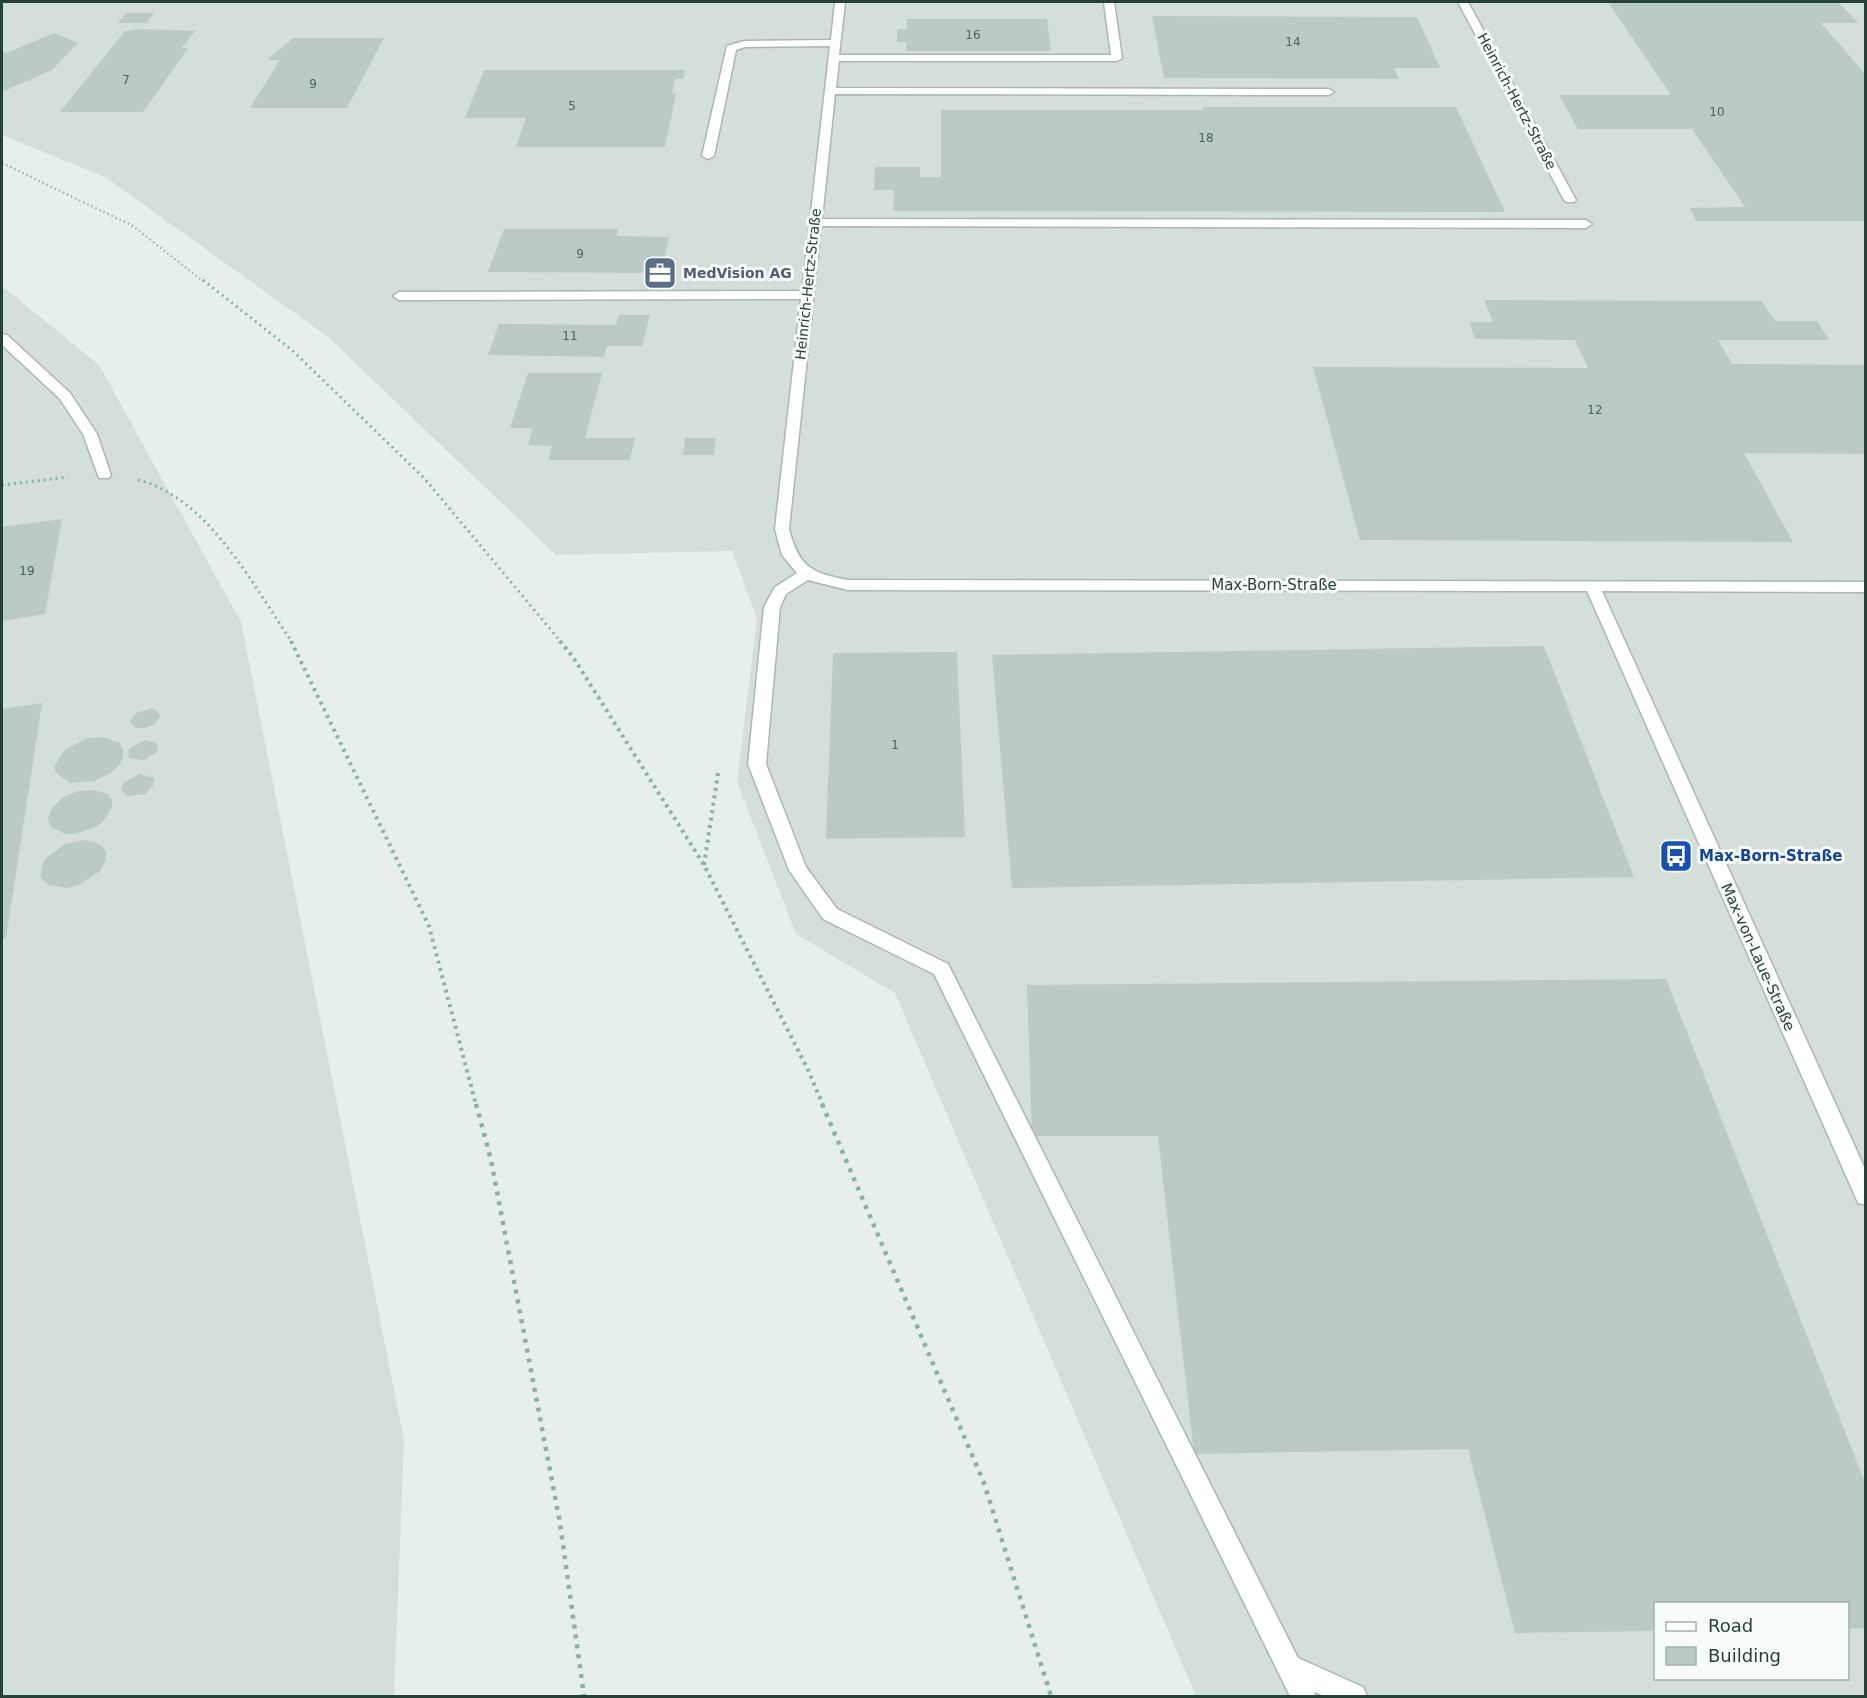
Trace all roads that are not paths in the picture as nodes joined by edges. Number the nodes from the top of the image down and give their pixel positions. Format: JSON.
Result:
{"nodes":[{"id":1,"x":840,"y":2,"type":"edge"},
{"id":2,"x":1109,"y":2,"type":"edge"},
{"id":3,"x":1463,"y":2,"type":"edge"},
{"id":4,"x":835,"y":43,"type":"junction"},
{"id":5,"x":833,"y":58,"type":"junction"},
{"id":6,"x":830,"y":91,"type":"junction"},
{"id":7,"x":1329,"y":92,"type":"dead end"},
{"id":8,"x":708,"y":156,"type":"dead end"},
{"id":9,"x":1570,"y":200,"type":"dead end"},
{"id":10,"x":814,"y":224,"type":"junction"},
{"id":11,"x":1586,"y":224,"type":"dead end"},
{"id":12,"x":807,"y":295,"type":"junction"},
{"id":13,"x":399,"y":296,"type":"dead end"},
{"id":14,"x":2,"y":338,"type":"edge"},
{"id":15,"x":104,"y":475,"type":"road end"},
{"id":16,"x":801,"y":569,"type":"junction"},
{"id":17,"x":1592,"y":586,"type":"junction"},
{"id":18,"x":1866,"y":587,"type":"edge"},
{"id":19,"x":1866,"y":1196,"type":"edge"},
{"id":20,"x":1289,"y":1667,"type":"junction"},
{"id":21,"x":1303,"y":1696,"type":"edge"},
{"id":22,"x":1354,"y":1696,"type":"edge"}],
"edges":[{"from":1,"to":4,"type":"street","name":"Heinrich-Hertz-Straße"},
{"from":2,"to":5,"type":"street"},
{"from":3,"to":9,"type":"street","name":"Heinrich-Hertz-Straße"},
{"from":4,"to":5,"type":"street","name":"Heinrich-Hertz-Straße"},
{"from":4,"to":8,"type":"street"},
{"from":5,"to":6,"type":"street","name":"Heinrich-Hertz-Straße"},
{"from":6,"to":7,"type":"street"},
{"from":6,"to":10,"type":"street","name":"Heinrich-Hertz-Straße"},
{"from":10,"to":11,"type":"street"},
{"from":10,"to":12,"type":"street","name":"Heinrich-Hertz-Straße"},
{"from":12,"to":13,"type":"street"},
{"from":12,"to":16,"type":"street","name":"Heinrich-Hertz-Straße"},
{"from":14,"to":15,"type":"street"},
{"from":16,"to":17,"type":"street","name":"Max-Born-Straße"},
{"from":16,"to":20,"type":"street"},
{"from":17,"to":18,"type":"street","name":"Max-Born-Straße"},
{"from":17,"to":19,"type":"street","name":"Max-von-Laue-Straße"},
{"from":20,"to":21,"type":"street"},
{"from":20,"to":22,"type":"street"}]}
